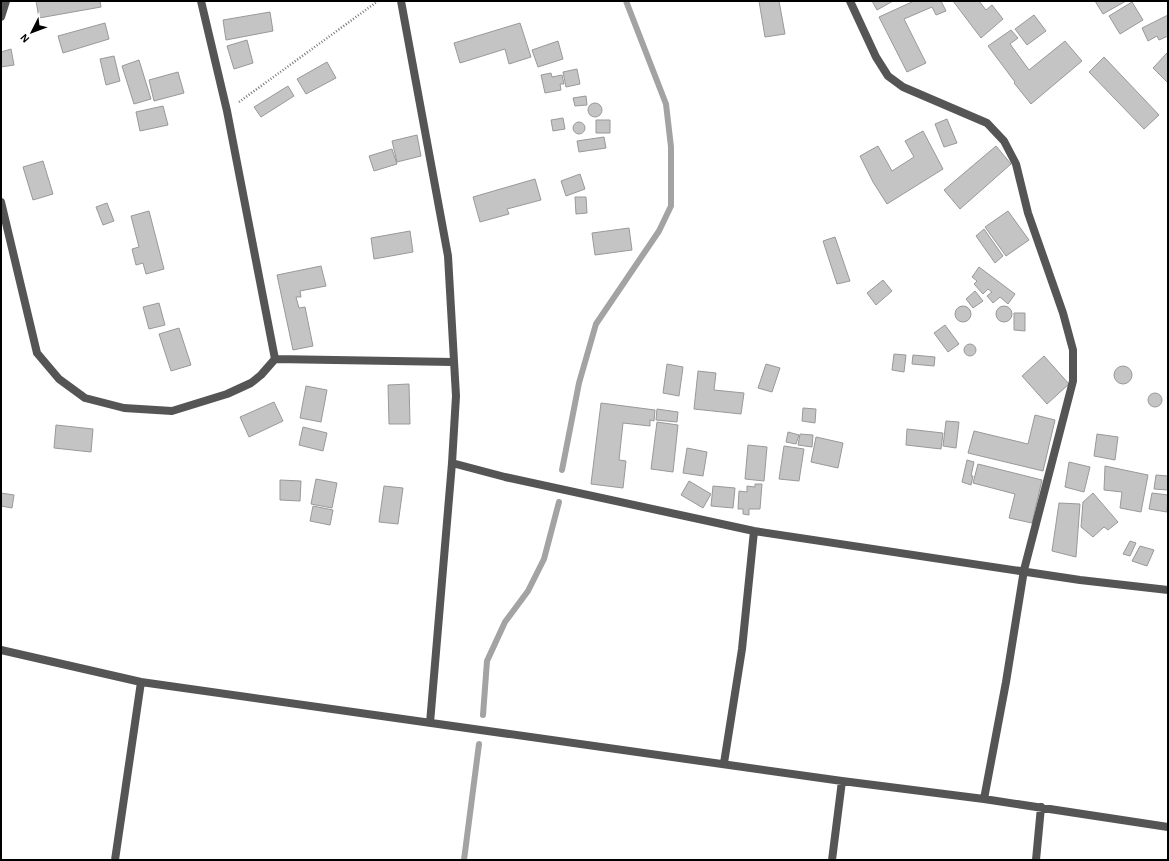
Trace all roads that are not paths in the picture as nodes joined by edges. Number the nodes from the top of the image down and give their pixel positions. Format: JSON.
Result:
{"nodes":[{"id":1,"x":6,"y":1,"type":"edge"},
{"id":2,"x":201,"y":1,"type":"edge"},
{"id":3,"x":401,"y":1,"type":"edge"},
{"id":4,"x":850,"y":1,"type":"edge"},
{"id":5,"x":1,"y":17,"type":"edge"},
{"id":6,"x":1,"y":202,"type":"edge"},
{"id":7,"x":275,"y":359,"type":"junction"},
{"id":8,"x":453,"y":362,"type":"junction"},
{"id":9,"x":452,"y":463,"type":"junction"},
{"id":10,"x":754,"y":531,"type":"junction"},
{"id":11,"x":1024,"y":570,"type":"junction"},
{"id":12,"x":1168,"y":590,"type":"edge"},
{"id":13,"x":1,"y":650,"type":"edge"},
{"id":14,"x":141,"y":682,"type":"junction"},
{"id":15,"x":430,"y":723,"type":"junction"},
{"id":16,"x":724,"y":764,"type":"junction"},
{"id":17,"x":842,"y":781,"type":"junction"},
{"id":18,"x":984,"y":799,"type":"junction"},
{"id":19,"x":1040,"y":807,"type":"junction"},
{"id":20,"x":1168,"y":827,"type":"edge"},
{"id":21,"x":115,"y":860,"type":"edge"},
{"id":22,"x":832,"y":860,"type":"edge"},
{"id":23,"x":1036,"y":860,"type":"edge"}],
"edges":[{"from":1,"to":5,"type":"street"},
{"from":2,"to":7,"type":"street"},
{"from":3,"to":8,"type":"street"},
{"from":4,"to":11,"type":"street"},
{"from":6,"to":7,"type":"street"},
{"from":7,"to":8,"type":"street"},
{"from":8,"to":9,"type":"street"},
{"from":9,"to":10,"type":"street"},
{"from":9,"to":15,"type":"street"},
{"from":10,"to":11,"type":"street"},
{"from":10,"to":16,"type":"street"},
{"from":11,"to":12,"type":"street"},
{"from":11,"to":18,"type":"street"},
{"from":13,"to":14,"type":"street"},
{"from":14,"to":15,"type":"street"},
{"from":14,"to":21,"type":"street"},
{"from":15,"to":16,"type":"street"},
{"from":16,"to":17,"type":"street"},
{"from":17,"to":18,"type":"street"},
{"from":17,"to":22,"type":"street"},
{"from":18,"to":19,"type":"street"},
{"from":19,"to":20,"type":"street"},
{"from":19,"to":23,"type":"street"}]}
